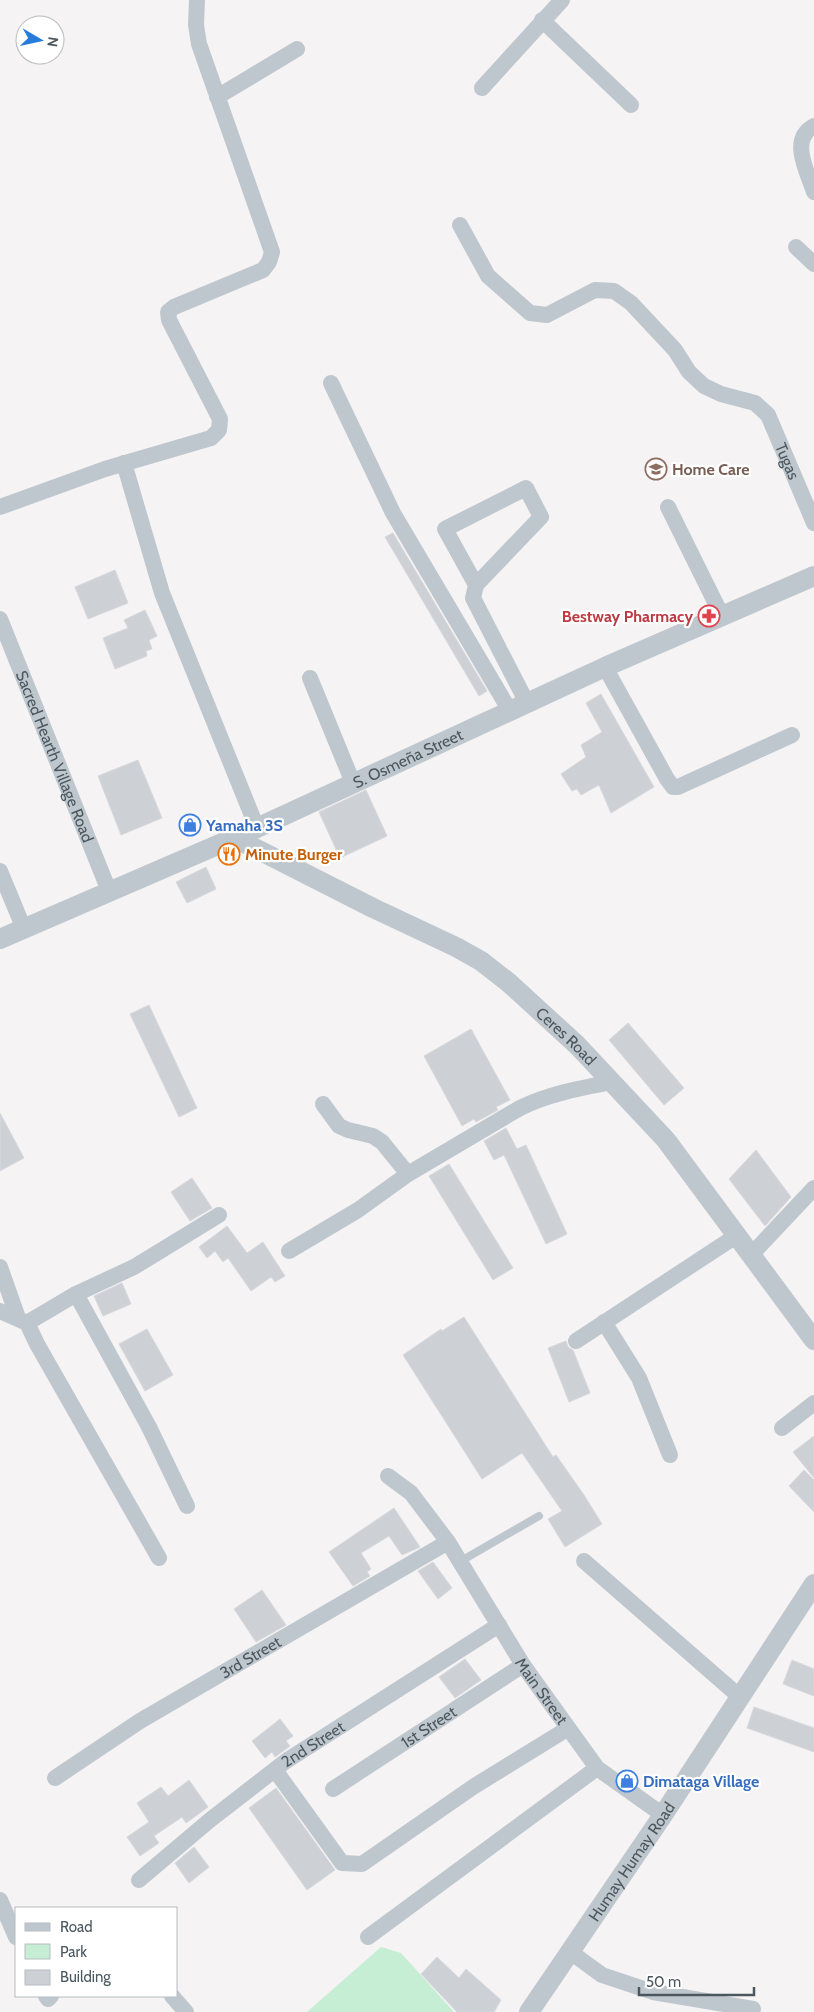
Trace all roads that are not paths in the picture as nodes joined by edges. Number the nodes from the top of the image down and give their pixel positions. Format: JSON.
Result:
{"nodes":[{"id":1,"x":197,"y":0,"type":"edge"},
{"id":2,"x":562,"y":0,"type":"edge"},
{"id":3,"x":542,"y":20,"type":"junction"},
{"id":4,"x":296,"y":50,"type":"dead end"},
{"id":5,"x":482,"y":88,"type":"dead end"},
{"id":6,"x":217,"y":97,"type":"junction"},
{"id":7,"x":632,"y":105,"type":"dead end"},
{"id":8,"x":814,"y":126,"type":"edge"},
{"id":9,"x":814,"y":192,"type":"edge"},
{"id":10,"x":460,"y":225,"type":"dead end"},
{"id":11,"x":796,"y":246,"type":"dead end"},
{"id":12,"x":814,"y":264,"type":"edge"},
{"id":13,"x":331,"y":383,"type":"dead end"},
{"id":14,"x":124,"y":463,"type":"junction"},
{"id":15,"x":0,"y":506,"type":"edge"},
{"id":16,"x":668,"y":507,"type":"dead end"},
{"id":17,"x":814,"y":523,"type":"edge"},
{"id":18,"x":814,"y":576,"type":"edge"},
{"id":19,"x":476,"y":585,"type":"junction"},
{"id":20,"x":722,"y":616,"type":"junction"},
{"id":21,"x":0,"y":619,"type":"edge"},
{"id":22,"x":605,"y":667,"type":"junction"},
{"id":23,"x":310,"y":678,"type":"dead end"},
{"id":24,"x":519,"y":707,"type":"junction"},
{"id":25,"x":792,"y":735,"type":"dead end"},
{"id":26,"x":353,"y":783,"type":"junction"},
{"id":27,"x":257,"y":828,"type":"junction"},
{"id":28,"x":233,"y":837,"type":"junction"},
{"id":29,"x":0,"y":870,"type":"edge"},
{"id":30,"x":109,"y":891,"type":"junction"},
{"id":31,"x":24,"y":929,"type":"junction"},
{"id":32,"x":0,"y":939,"type":"edge"},
{"id":33,"x":612,"y":1082,"type":"junction"},
{"id":34,"x":323,"y":1104,"type":"dead end"},
{"id":35,"x":408,"y":1174,"type":"junction"},
{"id":36,"x":814,"y":1188,"type":"edge"},
{"id":37,"x":219,"y":1215,"type":"dead end"},
{"id":38,"x":736,"y":1236,"type":"junction"},
{"id":39,"x":289,"y":1251,"type":"dead end"},
{"id":40,"x":751,"y":1255,"type":"junction"},
{"id":41,"x":0,"y":1267,"type":"edge"},
{"id":42,"x":76,"y":1294,"type":"junction"},
{"id":43,"x":0,"y":1311,"type":"edge"},
{"id":44,"x":23,"y":1321,"type":"junction"},
{"id":45,"x":604,"y":1322,"type":"junction"},
{"id":46,"x":814,"y":1340,"type":"edge"},
{"id":47,"x":576,"y":1341,"type":"dead end"},
{"id":48,"x":814,"y":1403,"type":"edge"},
{"id":49,"x":782,"y":1428,"type":"dead end"},
{"id":50,"x":670,"y":1455,"type":"dead end"},
{"id":51,"x":388,"y":1476,"type":"dead end"},
{"id":52,"x":187,"y":1506,"type":"dead end"},
{"id":53,"x":539,"y":1516,"type":"dead end"},
{"id":54,"x":448,"y":1542,"type":"junction"},
{"id":55,"x":159,"y":1558,"type":"dead end"},
{"id":56,"x":461,"y":1561,"type":"junction"},
{"id":57,"x":584,"y":1561,"type":"dead end"},
{"id":58,"x":814,"y":1584,"type":"edge"},
{"id":59,"x":499,"y":1625,"type":"junction"},
{"id":60,"x":523,"y":1665,"type":"junction"},
{"id":61,"x":740,"y":1697,"type":"junction"},
{"id":62,"x":568,"y":1729,"type":"junction"},
{"id":63,"x":597,"y":1768,"type":"junction"},
{"id":64,"x":275,"y":1770,"type":"junction"},
{"id":65,"x":55,"y":1778,"type":"dead end"},
{"id":66,"x":333,"y":1789,"type":"dead end"},
{"id":67,"x":664,"y":1815,"type":"junction"},
{"id":68,"x":139,"y":1880,"type":"dead end"},
{"id":69,"x":0,"y":1900,"type":"edge"},
{"id":70,"x":15,"y":1935,"type":"edge"},
{"id":71,"x":368,"y":1937,"type":"dead end"},
{"id":72,"x":570,"y":1951,"type":"junction"},
{"id":73,"x":173,"y":1997,"type":"edge"},
{"id":74,"x":753,"y":2009,"type":"dead end"},
{"id":75,"x":186,"y":2012,"type":"edge"},
{"id":76,"x":529,"y":2012,"type":"edge"}],
"edges":[{"from":1,"to":6,"type":"street"},
{"from":2,"to":3,"type":"street"},
{"from":3,"to":5,"type":"street"},
{"from":3,"to":7,"type":"street"},
{"from":4,"to":6,"type":"street"},
{"from":6,"to":14,"type":"street"},
{"from":8,"to":9,"type":"street"},
{"from":10,"to":17,"type":"street","name":"Tugas"},
{"from":11,"to":12,"type":"street"},
{"from":13,"to":24,"type":"street"},
{"from":14,"to":15,"type":"street"},
{"from":14,"to":27,"type":"street"},
{"from":16,"to":20,"type":"street"},
{"from":18,"to":20,"type":"street","name":"S. Osmeña Street"},
{"from":19,"to":19,"type":"street"},
{"from":19,"to":24,"type":"street"},
{"from":20,"to":22,"type":"street","name":"S. Osmeña Street"},
{"from":21,"to":30,"type":"street","name":"Sacred Hearth Village Road"},
{"from":22,"to":24,"type":"street","name":"S. Osmeña Street"},
{"from":22,"to":25,"type":"street"},
{"from":23,"to":26,"type":"street"},
{"from":24,"to":26,"type":"street","name":"S. Osmeña Street"},
{"from":26,"to":27,"type":"street","name":"S. Osmeña Street"},
{"from":27,"to":28,"type":"street","name":"S. Osmeña Street"},
{"from":28,"to":30,"type":"street","name":"S. Osmeña Street"},
{"from":28,"to":33,"type":"street","name":"Ceres Road"},
{"from":29,"to":31,"type":"street"},
{"from":30,"to":31,"type":"street","name":"S. Osmeña Street"},
{"from":31,"to":32,"type":"street","name":"S. Osmeña Street"},
{"from":33,"to":35,"type":"street"},
{"from":33,"to":38,"type":"street","name":"Ceres Road"},
{"from":34,"to":35,"type":"street"},
{"from":35,"to":39,"type":"street"},
{"from":36,"to":40,"type":"street"},
{"from":37,"to":42,"type":"street"},
{"from":38,"to":40,"type":"street","name":"Ceres Road"},
{"from":38,"to":45,"type":"street"},
{"from":40,"to":46,"type":"street","name":"Ceres Road"},
{"from":41,"to":44,"type":"street"},
{"from":42,"to":44,"type":"street"},
{"from":42,"to":52,"type":"street"},
{"from":43,"to":44,"type":"street"},
{"from":44,"to":55,"type":"street"},
{"from":45,"to":47,"type":"street"},
{"from":45,"to":50,"type":"street"},
{"from":48,"to":49,"type":"street"},
{"from":51,"to":54,"type":"street","name":"Main Street"},
{"from":53,"to":56,"type":"lane"},
{"from":54,"to":56,"type":"street","name":"Main Street"},
{"from":54,"to":65,"type":"street","name":"3rd Street"},
{"from":56,"to":59,"type":"street","name":"Main Street"},
{"from":57,"to":61,"type":"street"},
{"from":58,"to":61,"type":"street","name":"Humay Humay Road"},
{"from":59,"to":60,"type":"street","name":"Main Street"},
{"from":59,"to":64,"type":"street","name":"2nd Street"},
{"from":60,"to":62,"type":"street","name":"Main Street"},
{"from":60,"to":66,"type":"street","name":"1st Street"},
{"from":61,"to":67,"type":"street","name":"Humay Humay Road"},
{"from":62,"to":63,"type":"street","name":"Main Street"},
{"from":62,"to":64,"type":"street"},
{"from":63,"to":67,"type":"street","name":"Main Street"},
{"from":63,"to":71,"type":"street"},
{"from":64,"to":68,"type":"street","name":"2nd Street"},
{"from":67,"to":72,"type":"street","name":"Humay Humay Road"},
{"from":69,"to":70,"type":"street"},
{"from":72,"to":74,"type":"street"},
{"from":72,"to":76,"type":"street","name":"Humay Humay Road"},
{"from":73,"to":75,"type":"street"}]}
